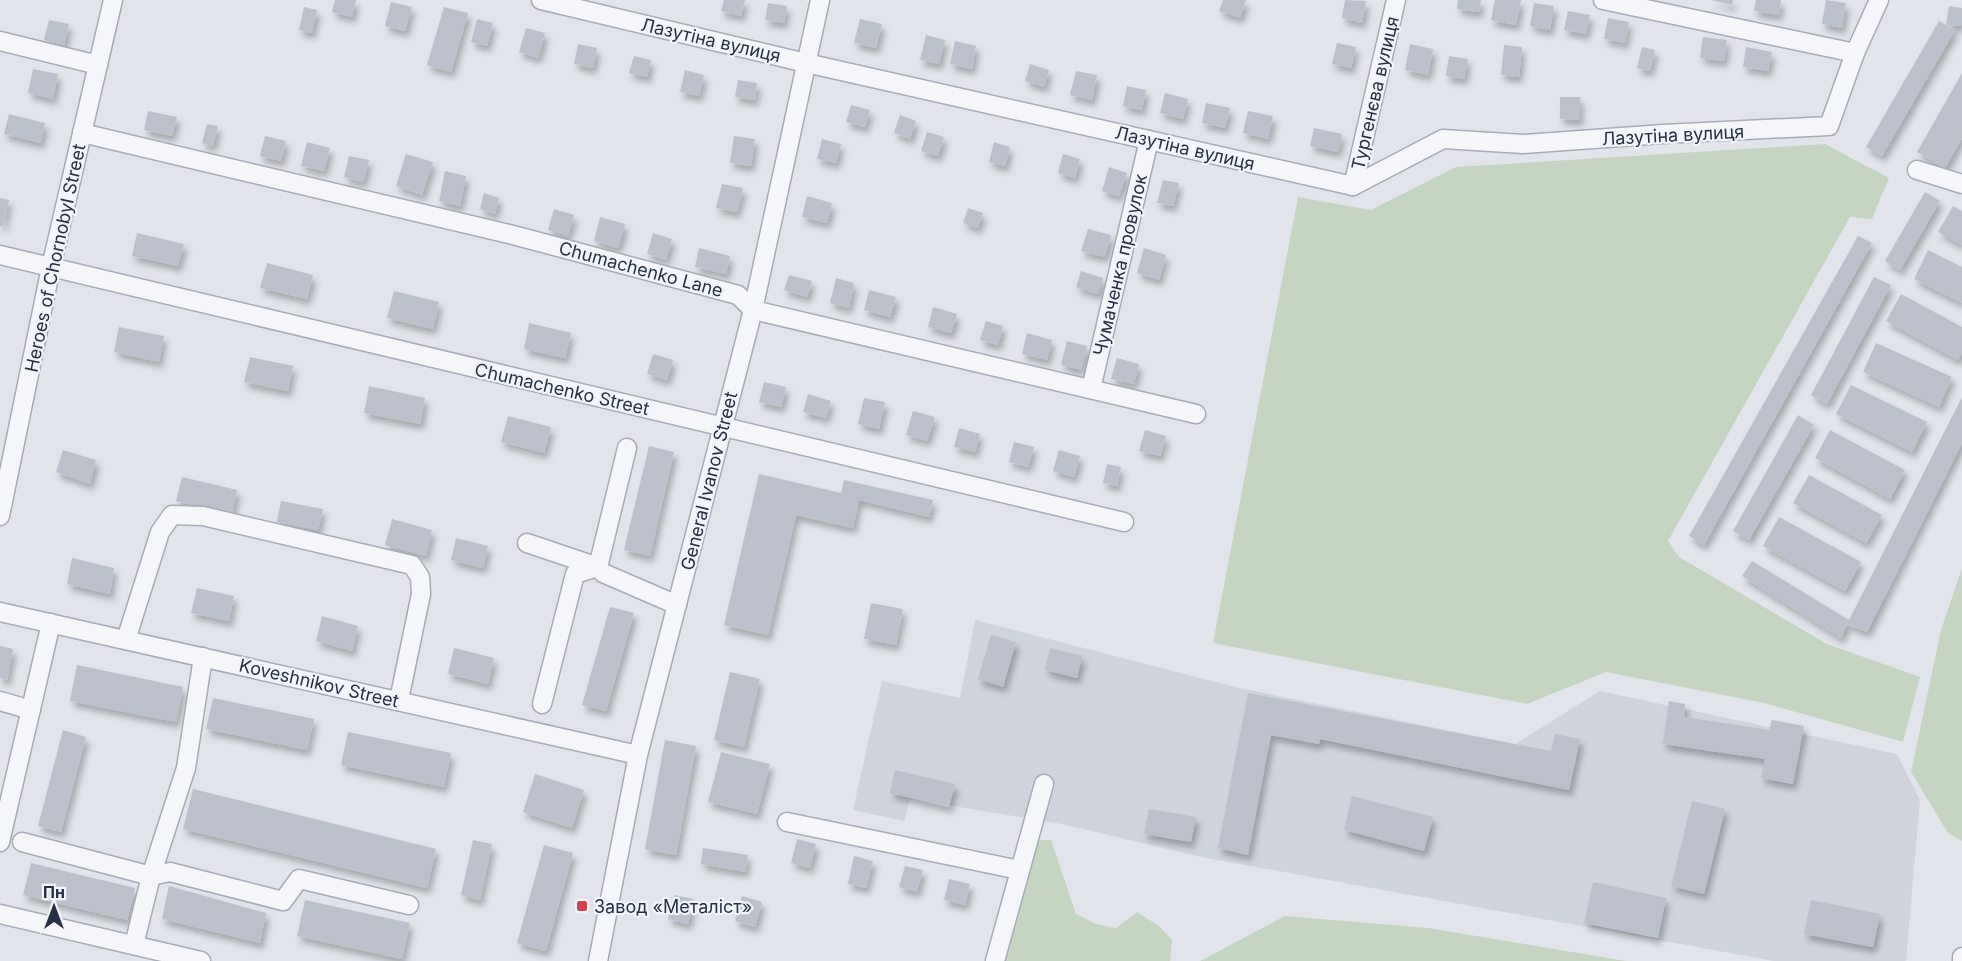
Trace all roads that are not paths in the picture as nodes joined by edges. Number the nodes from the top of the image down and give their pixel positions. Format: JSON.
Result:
{"nodes":[{"id":1,"x":113,"y":0,"type":"edge"},
{"id":2,"x":541,"y":0,"type":"edge"},
{"id":3,"x":820,"y":0,"type":"edge"},
{"id":4,"x":1396,"y":0,"type":"edge"},
{"id":5,"x":1603,"y":0,"type":"edge"},
{"id":6,"x":1879,"y":0,"type":"edge"},
{"id":7,"x":0,"y":41,"type":"edge"},
{"id":8,"x":1855,"y":53,"type":"junction"},
{"id":9,"x":806,"y":63,"type":"junction"},
{"id":10,"x":98,"y":65,"type":"junction"},
{"id":11,"x":82,"y":133,"type":"junction"},
{"id":12,"x":1149,"y":140,"type":"junction"},
{"id":13,"x":1917,"y":170,"type":"dead end"},
{"id":14,"x":1962,"y":184,"type":"edge"},
{"id":15,"x":1353,"y":186,"type":"junction"},
{"id":16,"x":0,"y":255,"type":"edge"},
{"id":17,"x":51,"y":267,"type":"junction"},
{"id":18,"x":753,"y":310,"type":"junction"},
{"id":19,"x":1091,"y":389,"type":"junction"},
{"id":20,"x":1196,"y":414,"type":"dead end"},
{"id":21,"x":723,"y":427,"type":"junction"},
{"id":22,"x":627,"y":448,"type":"dead end"},
{"id":23,"x":0,"y":516,"type":"edge"},
{"id":24,"x":1124,"y":522,"type":"dead end"},
{"id":25,"x":527,"y":543,"type":"dead end"},
{"id":26,"x":598,"y":567,"type":"junction"},
{"id":27,"x":677,"y":605,"type":"junction"},
{"id":28,"x":0,"y":612,"type":"edge"},
{"id":29,"x":51,"y":623,"type":"junction"},
{"id":30,"x":126,"y":640,"type":"junction"},
{"id":31,"x":203,"y":657,"type":"junction"},
{"id":32,"x":399,"y":700,"type":"junction"},
{"id":33,"x":0,"y":701,"type":"edge"},
{"id":34,"x":542,"y":704,"type":"dead end"},
{"id":35,"x":31,"y":710,"type":"junction"},
{"id":36,"x":638,"y":755,"type":"junction"},
{"id":37,"x":1044,"y":784,"type":"dead end"},
{"id":38,"x":787,"y":822,"type":"dead end"},
{"id":39,"x":0,"y":842,"type":"edge"},
{"id":40,"x":22,"y":842,"type":"dead end"},
{"id":41,"x":1019,"y":870,"type":"junction"},
{"id":42,"x":151,"y":876,"type":"junction"},
{"id":43,"x":409,"y":905,"type":"dead end"},
{"id":44,"x":0,"y":914,"type":"edge"},
{"id":45,"x":134,"y":945,"type":"junction"},
{"id":46,"x":201,"y":961,"type":"edge"},
{"id":47,"x":598,"y":961,"type":"edge"},
{"id":48,"x":995,"y":961,"type":"edge"}],
"edges":[{"from":1,"to":10,"type":"street","name":"Heroes of Chornobyl Street"},
{"from":2,"to":9,"type":"street","name":"Лазутіна вулиця"},
{"from":3,"to":9,"type":"street","name":"General Ivanov Street"},
{"from":4,"to":15,"type":"street","name":"Тургенєва вулиця"},
{"from":5,"to":8,"type":"street"},
{"from":6,"to":8,"type":"street"},
{"from":7,"to":10,"type":"street"},
{"from":8,"to":15,"type":"street","name":"Лазутіна вулиця"},
{"from":9,"to":12,"type":"street","name":"Лазутіна вулиця"},
{"from":9,"to":18,"type":"street","name":"General Ivanov Street"},
{"from":10,"to":11,"type":"street","name":"Heroes of Chornobyl Street"},
{"from":11,"to":17,"type":"street","name":"Heroes of Chornobyl Street"},
{"from":11,"to":18,"type":"street","name":"Chumachenko Lane"},
{"from":12,"to":15,"type":"street","name":"Лазутіна вулиця"},
{"from":12,"to":19,"type":"street","name":"Чумаченка провулок"},
{"from":13,"to":14,"type":"street"},
{"from":16,"to":17,"type":"street","name":"Chumachenko Street"},
{"from":17,"to":21,"type":"street","name":"Chumachenko Street"},
{"from":17,"to":23,"type":"street","name":"Heroes of Chornobyl Street"},
{"from":18,"to":19,"type":"street","name":"Chumachenko Lane"},
{"from":18,"to":21,"type":"street","name":"General Ivanov Street"},
{"from":19,"to":20,"type":"street","name":"Chumachenko Lane"},
{"from":21,"to":24,"type":"street","name":"Chumachenko Street"},
{"from":21,"to":27,"type":"street","name":"General Ivanov Street"},
{"from":22,"to":26,"type":"street"},
{"from":25,"to":26,"type":"street"},
{"from":26,"to":27,"type":"street"},
{"from":26,"to":34,"type":"street"},
{"from":27,"to":36,"type":"street","name":"General Ivanov Street"},
{"from":28,"to":29,"type":"street","name":"Koveshnikov Street"},
{"from":29,"to":30,"type":"street","name":"Koveshnikov Street"},
{"from":29,"to":35,"type":"street"},
{"from":30,"to":31,"type":"street","name":"Koveshnikov Street"},
{"from":30,"to":32,"type":"street"},
{"from":31,"to":32,"type":"street","name":"Koveshnikov Street"},
{"from":31,"to":42,"type":"street"},
{"from":32,"to":36,"type":"street","name":"Koveshnikov Street"},
{"from":33,"to":35,"type":"street"},
{"from":35,"to":39,"type":"street"},
{"from":36,"to":47,"type":"street","name":"General Ivanov Street"},
{"from":37,"to":41,"type":"street"},
{"from":38,"to":41,"type":"street"},
{"from":40,"to":42,"type":"street"},
{"from":41,"to":48,"type":"street"},
{"from":42,"to":43,"type":"street"},
{"from":42,"to":45,"type":"street"},
{"from":44,"to":45,"type":"street"},
{"from":45,"to":46,"type":"street"}]}
